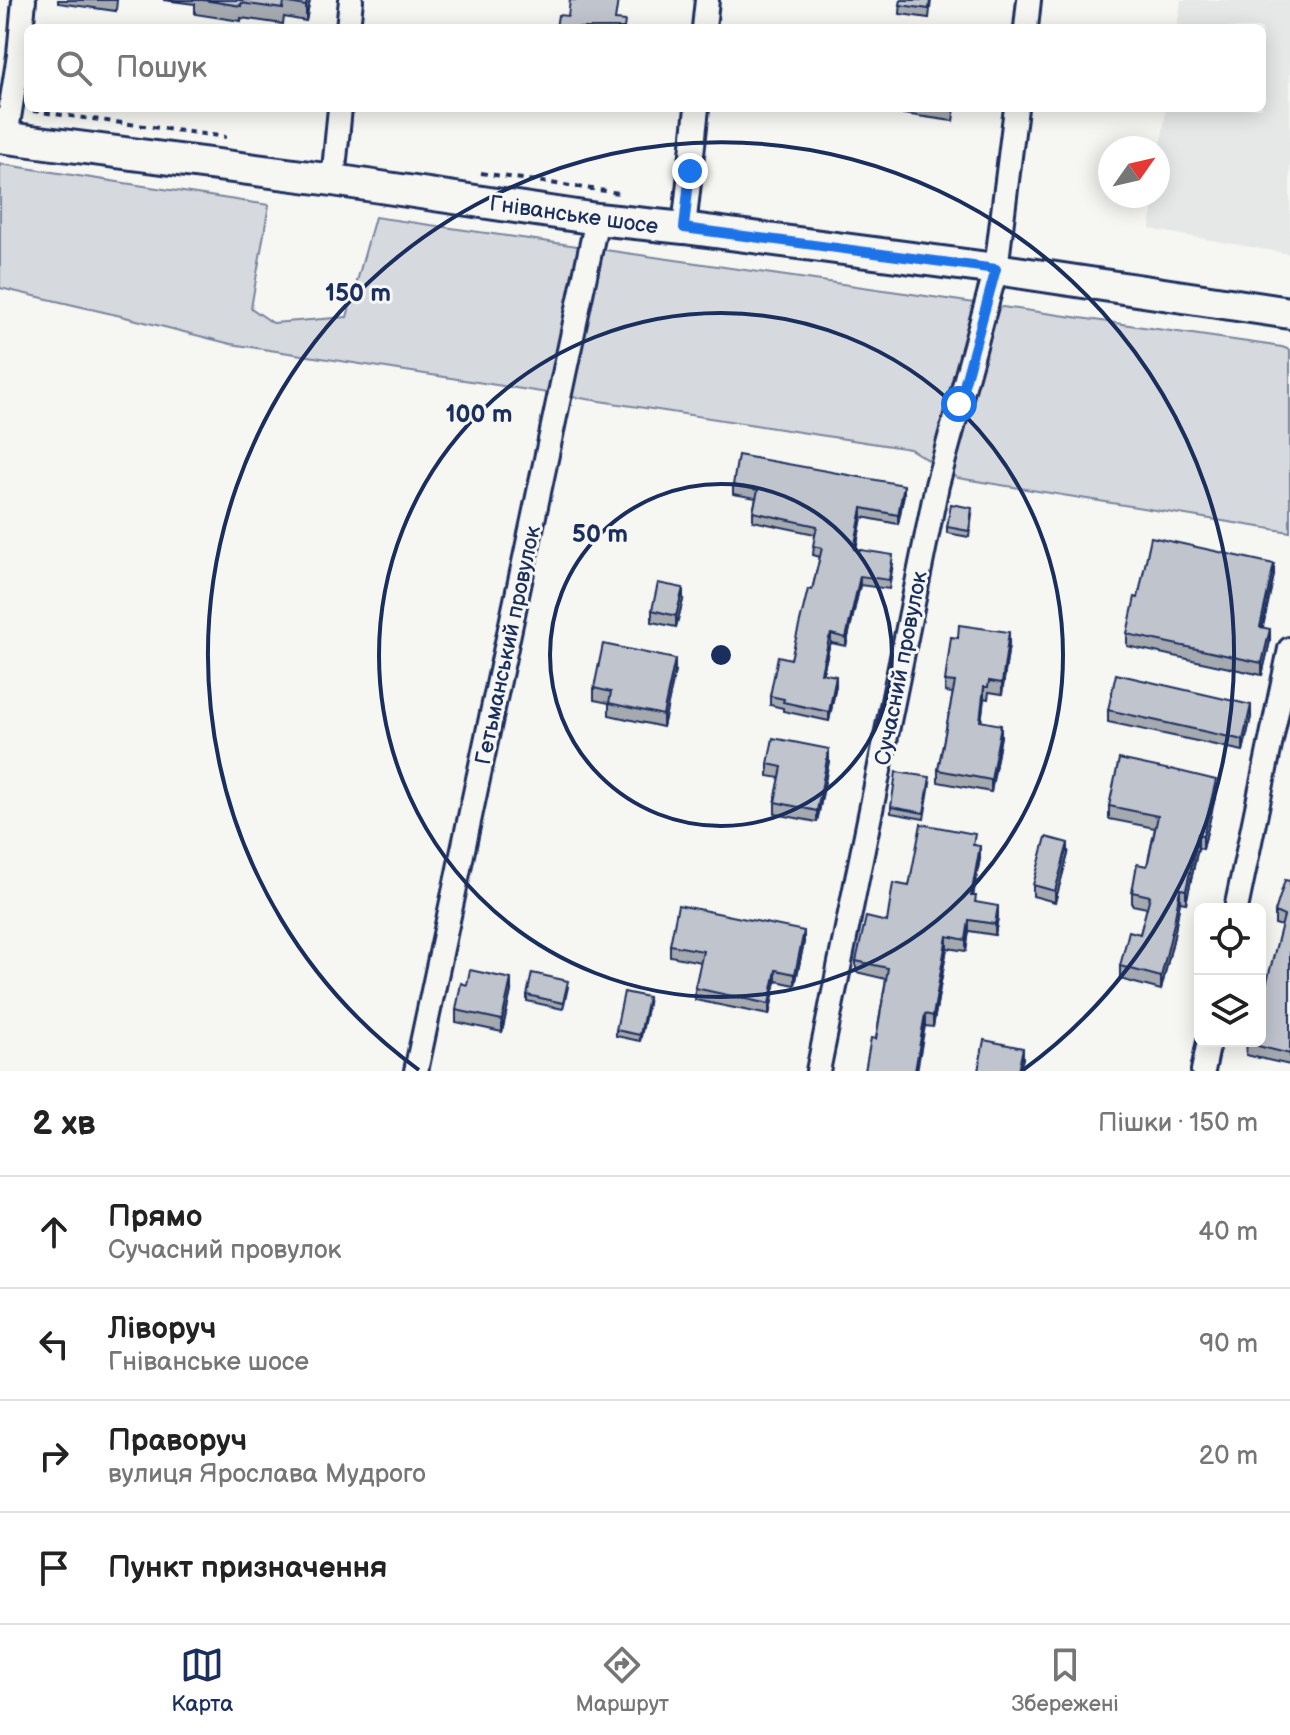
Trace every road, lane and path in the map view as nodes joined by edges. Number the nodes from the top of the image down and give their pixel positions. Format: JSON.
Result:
{"nodes":[{"id":1,"x":24,"y":0,"type":"edge"},
{"id":2,"x":351,"y":0,"type":"edge"},
{"id":3,"x":707,"y":0,"type":"edge"},
{"id":4,"x":1029,"y":0,"type":"edge"},
{"id":5,"x":348,"y":24,"type":"edge"},
{"id":6,"x":704,"y":24,"type":"edge"},
{"id":7,"x":1026,"y":24,"type":"edge"},
{"id":8,"x":340,"y":112,"type":"edge"},
{"id":9,"x":697,"y":112,"type":"edge"},
{"id":10,"x":1016,"y":112,"type":"edge"},
{"id":11,"x":3,"y":137,"type":"edge"},
{"id":12,"x":333,"y":180,"type":"junction"},
{"id":13,"x":597,"y":219,"type":"junction"},
{"id":14,"x":684,"y":228,"type":"junction"},
{"id":15,"x":996,"y":269,"type":"junction"},
{"id":16,"x":1290,"y":313,"type":"edge"},
{"id":17,"x":1290,"y":649,"type":"edge"},
{"id":18,"x":1237,"y":903,"type":"edge"},
{"id":19,"x":1208,"y":1047,"type":"edge"},
{"id":20,"x":416,"y":1071,"type":"edge"},
{"id":21,"x":818,"y":1071,"type":"edge"},
{"id":22,"x":1203,"y":1071,"type":"edge"}],
"edges":[{"from":1,"to":11,"type":"street"},
{"from":2,"to":5,"type":"street"},
{"from":3,"to":6,"type":"street"},
{"from":4,"to":7,"type":"street"},
{"from":8,"to":12,"type":"street"},
{"from":9,"to":14,"type":"street"},
{"from":10,"to":15,"type":"street","name":"Сучасний провулок"},
{"from":11,"to":12,"type":"main road","name":"Гніванське шосе"},
{"from":12,"to":13,"type":"main road","name":"Гніванське шосе"},
{"from":13,"to":14,"type":"main road","name":"Гніванське шосе"},
{"from":13,"to":20,"type":"street","name":"Гетьманський провулок"},
{"from":14,"to":15,"type":"main road","name":"Гніванське шосе"},
{"from":15,"to":16,"type":"main road","name":"Гніванське шосе"},
{"from":15,"to":21,"type":"street","name":"Сучасний провулок"},
{"from":17,"to":18,"type":"street"},
{"from":19,"to":22,"type":"street"}]}
